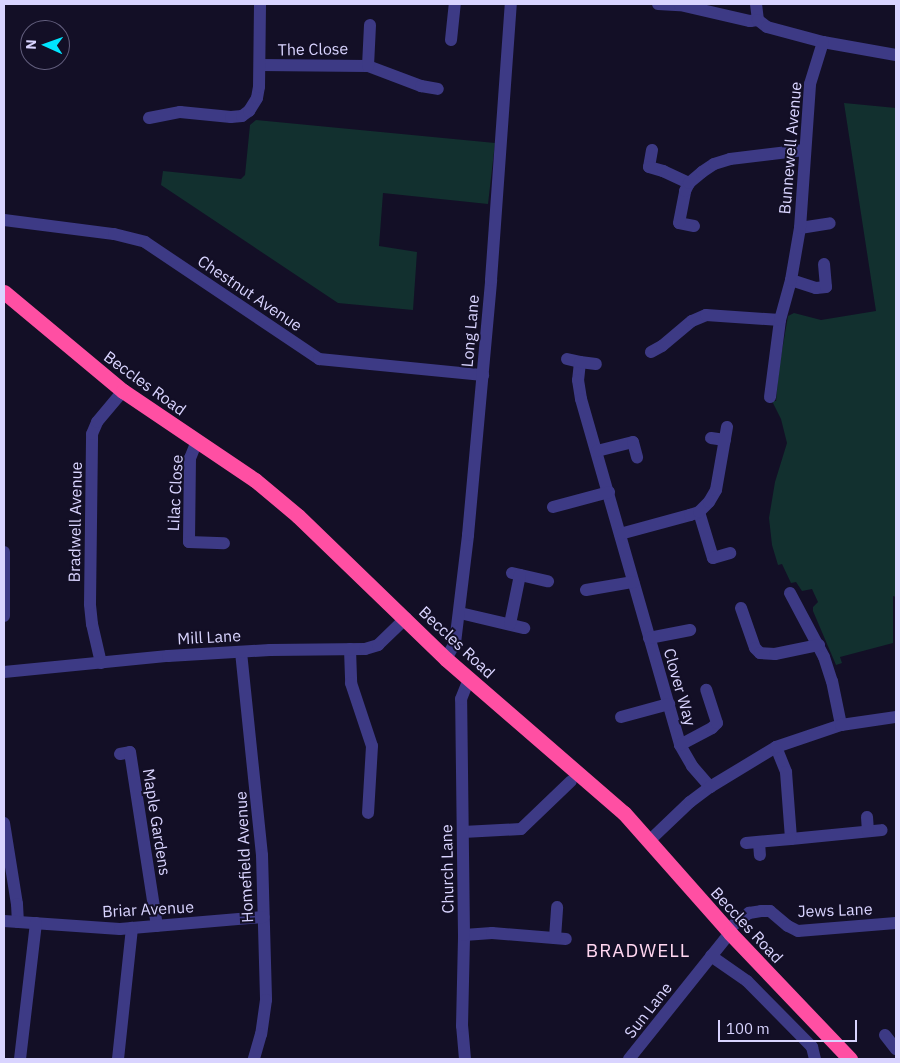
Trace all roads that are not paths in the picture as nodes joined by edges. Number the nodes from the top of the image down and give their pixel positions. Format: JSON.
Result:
{"nodes":[{"id":1,"x":260,"y":4,"type":"edge"},
{"id":2,"x":455,"y":4,"type":"edge"},
{"id":3,"x":511,"y":4,"type":"edge"},
{"id":4,"x":658,"y":4,"type":"edge"},
{"id":5,"x":756,"y":4,"type":"edge"},
{"id":6,"x":758,"y":20,"type":"junction"},
{"id":7,"x":370,"y":25,"type":"dead end"},
{"id":8,"x":451,"y":40,"type":"dead end"},
{"id":9,"x":823,"y":42,"type":"junction"},
{"id":10,"x":896,"y":55,"type":"edge"},
{"id":11,"x":260,"y":65,"type":"junction"},
{"id":12,"x":368,"y":66,"type":"junction"},
{"id":13,"x":438,"y":89,"type":"dead end"},
{"id":14,"x":149,"y":118,"type":"dead end"},
{"id":15,"x":652,"y":150,"type":"dead end"},
{"id":16,"x":804,"y":150,"type":"junction"},
{"id":17,"x":689,"y":183,"type":"junction"},
{"id":18,"x":4,"y":220,"type":"edge"},
{"id":19,"x":830,"y":223,"type":"dead end"},
{"id":20,"x":694,"y":226,"type":"dead end"},
{"id":21,"x":800,"y":228,"type":"junction"},
{"id":22,"x":824,"y":264,"type":"dead end"},
{"id":23,"x":792,"y":280,"type":"junction"},
{"id":24,"x":4,"y":292,"type":"edge"},
{"id":25,"x":780,"y":320,"type":"junction"},
{"id":26,"x":651,"y":352,"type":"dead end"},
{"id":27,"x":566,"y":359,"type":"dead end"},
{"id":28,"x":580,"y":362,"type":"junction"},
{"id":29,"x":596,"y":364,"type":"dead end"},
{"id":30,"x":483,"y":375,"type":"junction"},
{"id":31,"x":123,"y":391,"type":"junction"},
{"id":32,"x":770,"y":397,"type":"dead end"},
{"id":33,"x":727,"y":427,"type":"dead end"},
{"id":34,"x":711,"y":438,"type":"dead end"},
{"id":35,"x":725,"y":440,"type":"junction"},
{"id":36,"x":197,"y":441,"type":"junction"},
{"id":37,"x":597,"y":451,"type":"junction"},
{"id":38,"x":637,"y":457,"type":"dead end"},
{"id":39,"x":609,"y":492,"type":"junction"},
{"id":40,"x":559,"y":501,"type":"dead end"},
{"id":41,"x":699,"y":512,"type":"junction"},
{"id":42,"x":620,"y":534,"type":"junction"},
{"id":43,"x":224,"y":543,"type":"dead end"},
{"id":44,"x":4,"y":552,"type":"edge"},
{"id":45,"x":730,"y":553,"type":"dead end"},
{"id":46,"x":548,"y":581,"type":"dead end"},
{"id":47,"x":633,"y":582,"type":"junction"},
{"id":48,"x":586,"y":590,"type":"dead end"},
{"id":49,"x":790,"y":592,"type":"dead end"},
{"id":50,"x":741,"y":608,"type":"dead end"},
{"id":51,"x":460,"y":613,"type":"junction"},
{"id":52,"x":4,"y":616,"type":"edge"},
{"id":53,"x":406,"y":618,"type":"junction"},
{"id":54,"x":510,"y":624,"type":"junction"},
{"id":55,"x":524,"y":628,"type":"dead end"},
{"id":56,"x":690,"y":630,"type":"dead end"},
{"id":57,"x":648,"y":638,"type":"junction"},
{"id":58,"x":819,"y":645,"type":"junction"},
{"id":59,"x":350,"y":649,"type":"junction"},
{"id":60,"x":241,"y":652,"type":"junction"},
{"id":61,"x":446,"y":659,"type":"junction"},
{"id":62,"x":101,"y":663,"type":"junction"},
{"id":63,"x":4,"y":672,"type":"edge"},
{"id":64,"x":469,"y":679,"type":"junction"},
{"id":65,"x":706,"y":690,"type":"dead end"},
{"id":66,"x":669,"y":704,"type":"junction"},
{"id":67,"x":621,"y":717,"type":"dead end"},
{"id":68,"x":896,"y":717,"type":"edge"},
{"id":69,"x":841,"y":725,"type":"junction"},
{"id":70,"x":680,"y":745,"type":"junction"},
{"id":71,"x":776,"y":747,"type":"junction"},
{"id":72,"x":130,"y":752,"type":"dead end"},
{"id":73,"x":570,"y":781,"type":"dead end"},
{"id":74,"x":710,"y":787,"type":"junction"},
{"id":75,"x":368,"y":813,"type":"dead end"},
{"id":76,"x":867,"y":817,"type":"dead end"},
{"id":77,"x":4,"y":823,"type":"edge"},
{"id":78,"x":868,"y":830,"type":"junction"},
{"id":79,"x":882,"y":830,"type":"dead end"},
{"id":80,"x":463,"y":832,"type":"junction"},
{"id":81,"x":792,"y":839,"type":"junction"},
{"id":82,"x":649,"y":842,"type":"junction"},
{"id":83,"x":755,"y":846,"type":"dead end"},
{"id":84,"x":557,"y":907,"type":"dead end"},
{"id":85,"x":264,"y":917,"type":"junction"},
{"id":86,"x":4,"y":921,"type":"edge"},
{"id":87,"x":18,"y":922,"type":"junction"},
{"id":88,"x":36,"y":923,"type":"junction"},
{"id":89,"x":896,"y":923,"type":"edge"},
{"id":90,"x":157,"y":926,"type":"junction"},
{"id":91,"x":132,"y":928,"type":"junction"},
{"id":92,"x":729,"y":932,"type":"junction"},
{"id":93,"x":464,"y":935,"type":"junction"},
{"id":94,"x":711,"y":956,"type":"junction"},
{"id":95,"x":885,"y":1035,"type":"dead end"},
{"id":96,"x":895,"y":1046,"type":"edge"},
{"id":97,"x":20,"y":1059,"type":"edge"},
{"id":98,"x":118,"y":1059,"type":"edge"},
{"id":99,"x":254,"y":1059,"type":"edge"},
{"id":100,"x":466,"y":1059,"type":"edge"},
{"id":101,"x":629,"y":1059,"type":"edge"},
{"id":102,"x":815,"y":1059,"type":"edge"},
{"id":103,"x":850,"y":1059,"type":"edge"}],
"edges":[{"from":1,"to":11,"type":"street"},
{"from":2,"to":8,"type":"street"},
{"from":3,"to":30,"type":"street","name":"Long Lane"},
{"from":4,"to":6,"type":"street"},
{"from":5,"to":6,"type":"street"},
{"from":6,"to":9,"type":"street"},
{"from":7,"to":12,"type":"street","name":"The Close"},
{"from":9,"to":10,"type":"street"},
{"from":9,"to":16,"type":"street","name":"Bunnewell Avenue"},
{"from":11,"to":12,"type":"street","name":"The Close"},
{"from":11,"to":14,"type":"street"},
{"from":12,"to":13,"type":"street","name":"The Close"},
{"from":15,"to":17,"type":"street"},
{"from":16,"to":17,"type":"street"},
{"from":16,"to":21,"type":"street","name":"Bunnewell Avenue"},
{"from":17,"to":20,"type":"street"},
{"from":18,"to":30,"type":"street","name":"Chestnut Avenue"},
{"from":19,"to":21,"type":"street","name":"Bunnewell Avenue"},
{"from":21,"to":23,"type":"street","name":"Bunnewell Avenue"},
{"from":22,"to":23,"type":"street"},
{"from":23,"to":25,"type":"street","name":"Bunnewell Avenue"},
{"from":24,"to":31,"type":"highway","name":"Beccles Road"},
{"from":25,"to":26,"type":"street"},
{"from":25,"to":32,"type":"street","name":"Bunnewell Avenue"},
{"from":27,"to":28,"type":"street"},
{"from":28,"to":29,"type":"street"},
{"from":28,"to":37,"type":"street","name":"Clover Way"},
{"from":30,"to":51,"type":"street","name":"Long Lane"},
{"from":31,"to":36,"type":"highway","name":"Beccles Road"},
{"from":31,"to":62,"type":"street","name":"Bradwell Avenue"},
{"from":33,"to":35,"type":"street"},
{"from":34,"to":35,"type":"street"},
{"from":35,"to":41,"type":"street"},
{"from":36,"to":43,"type":"street","name":"Lilac Close"},
{"from":36,"to":53,"type":"highway","name":"Beccles Road"},
{"from":37,"to":38,"type":"street"},
{"from":37,"to":39,"type":"street","name":"Clover Way"},
{"from":39,"to":40,"type":"street"},
{"from":39,"to":42,"type":"street","name":"Clover Way"},
{"from":41,"to":42,"type":"street"},
{"from":41,"to":45,"type":"street"},
{"from":42,"to":47,"type":"street","name":"Clover Way"},
{"from":44,"to":52,"type":"street"},
{"from":46,"to":54,"type":"street"},
{"from":47,"to":48,"type":"street"},
{"from":47,"to":57,"type":"street","name":"Clover Way"},
{"from":49,"to":58,"type":"street"},
{"from":50,"to":58,"type":"street"},
{"from":51,"to":54,"type":"street"},
{"from":51,"to":61,"type":"street","name":"Long Lane"},
{"from":53,"to":59,"type":"street","name":"Mill Lane"},
{"from":53,"to":61,"type":"highway","name":"Beccles Road"},
{"from":54,"to":55,"type":"street"},
{"from":56,"to":57,"type":"street","name":"Clover Way"},
{"from":57,"to":66,"type":"street","name":"Clover Way"},
{"from":58,"to":69,"type":"street"},
{"from":59,"to":60,"type":"street","name":"Mill Lane"},
{"from":59,"to":75,"type":"street"},
{"from":60,"to":62,"type":"street","name":"Mill Lane"},
{"from":60,"to":85,"type":"street","name":"Homefield Avenue"},
{"from":61,"to":64,"type":"highway","name":"Beccles Road"},
{"from":62,"to":63,"type":"street","name":"Mill Lane"},
{"from":64,"to":80,"type":"street","name":"Church Lane"},
{"from":64,"to":82,"type":"highway","name":"Beccles Road"},
{"from":65,"to":70,"type":"street","name":"Clover Way"},
{"from":66,"to":67,"type":"street"},
{"from":66,"to":70,"type":"street","name":"Clover Way"},
{"from":68,"to":69,"type":"street"},
{"from":69,"to":71,"type":"street"},
{"from":70,"to":74,"type":"street","name":"Clover Way"},
{"from":71,"to":74,"type":"street"},
{"from":71,"to":81,"type":"street"},
{"from":72,"to":90,"type":"street","name":"Maple Gardens"},
{"from":73,"to":80,"type":"street"},
{"from":74,"to":82,"type":"street"},
{"from":76,"to":78,"type":"street"},
{"from":77,"to":87,"type":"street"},
{"from":78,"to":79,"type":"street"},
{"from":78,"to":81,"type":"street"},
{"from":80,"to":93,"type":"street","name":"Church Lane"},
{"from":81,"to":83,"type":"street"},
{"from":82,"to":92,"type":"highway","name":"Beccles Road"},
{"from":84,"to":93,"type":"street"},
{"from":85,"to":90,"type":"street","name":"Briar Avenue"},
{"from":85,"to":99,"type":"street","name":"Homefield Avenue"},
{"from":86,"to":87,"type":"street","name":"Briar Avenue"},
{"from":87,"to":88,"type":"street","name":"Briar Avenue"},
{"from":88,"to":91,"type":"street","name":"Briar Avenue"},
{"from":88,"to":97,"type":"street"},
{"from":89,"to":92,"type":"street","name":"Jews Lane"},
{"from":90,"to":91,"type":"street","name":"Briar Avenue"},
{"from":91,"to":98,"type":"street"},
{"from":92,"to":94,"type":"street","name":"Sun Lane"},
{"from":92,"to":103,"type":"highway","name":"Beccles Road"},
{"from":93,"to":100,"type":"street","name":"Church Lane"},
{"from":94,"to":101,"type":"street","name":"Sun Lane"},
{"from":94,"to":102,"type":"street"},
{"from":95,"to":96,"type":"street"}]}
